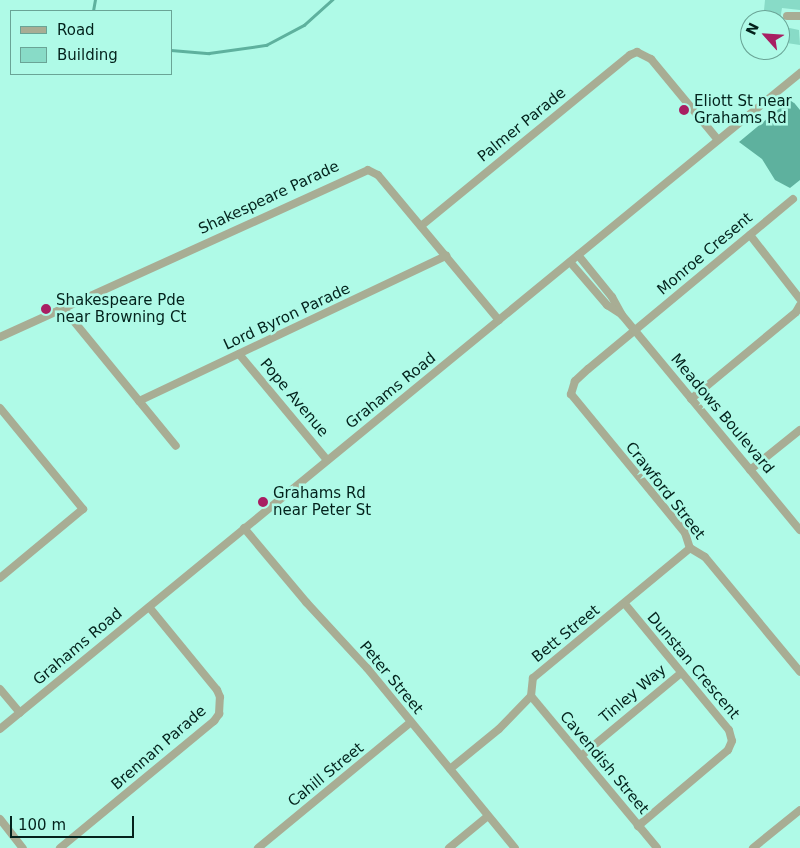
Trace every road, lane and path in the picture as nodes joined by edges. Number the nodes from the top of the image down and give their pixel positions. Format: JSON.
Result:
{"nodes":[{"id":1,"x":800,"y":73,"type":"edge"},
{"id":2,"x":718,"y":140,"type":"junction"},
{"id":3,"x":793,"y":199,"type":"dead end"},
{"id":4,"x":421,"y":226,"type":"junction"},
{"id":5,"x":750,"y":235,"type":"junction"},
{"id":6,"x":578,"y":255,"type":"junction"},
{"id":7,"x":446,"y":256,"type":"junction"},
{"id":8,"x":570,"y":262,"type":"junction"},
{"id":9,"x":800,"y":299,"type":"edge"},
{"id":10,"x":800,"y":305,"type":"edge"},
{"id":11,"x":63,"y":308,"type":"junction"},
{"id":12,"x":622,"y":316,"type":"junction"},
{"id":13,"x":499,"y":320,"type":"junction"},
{"id":14,"x":635,"y":330,"type":"junction"},
{"id":15,"x":0,"y":336,"type":"edge"},
{"id":16,"x":239,"y":354,"type":"junction"},
{"id":17,"x":691,"y":399,"type":"junction"},
{"id":18,"x":139,"y":401,"type":"junction"},
{"id":19,"x":0,"y":408,"type":"edge"},
{"id":20,"x":800,"y":430,"type":"edge"},
{"id":21,"x":176,"y":446,"type":"dead end"},
{"id":22,"x":327,"y":460,"type":"junction"},
{"id":23,"x":750,"y":470,"type":"junction"},
{"id":24,"x":244,"y":528,"type":"junction"},
{"id":25,"x":800,"y":530,"type":"edge"},
{"id":26,"x":690,"y":548,"type":"junction"},
{"id":27,"x":0,"y":578,"type":"edge"},
{"id":28,"x":625,"y":604,"type":"junction"},
{"id":29,"x":149,"y":607,"type":"junction"},
{"id":30,"x":800,"y":672,"type":"edge"},
{"id":31,"x":681,"y":673,"type":"junction"},
{"id":32,"x":0,"y":690,"type":"edge"},
{"id":33,"x":531,"y":696,"type":"junction"},
{"id":34,"x":20,"y":713,"type":"junction"},
{"id":35,"x":411,"y":722,"type":"junction"},
{"id":36,"x":0,"y":730,"type":"edge"},
{"id":37,"x":581,"y":756,"type":"junction"},
{"id":38,"x":450,"y":769,"type":"junction"},
{"id":39,"x":800,"y":810,"type":"edge"},
{"id":40,"x":488,"y":816,"type":"junction"},
{"id":41,"x":0,"y":819,"type":"edge"},
{"id":42,"x":638,"y":826,"type":"junction"},
{"id":43,"x":23,"y":848,"type":"edge"},
{"id":44,"x":60,"y":848,"type":"edge"},
{"id":45,"x":258,"y":848,"type":"edge"},
{"id":46,"x":449,"y":848,"type":"edge"},
{"id":47,"x":515,"y":848,"type":"edge"},
{"id":48,"x":657,"y":848,"type":"edge"},
{"id":49,"x":753,"y":848,"type":"edge"}],
"edges":[{"from":1,"to":2,"type":"street","name":"Grahams Road"},
{"from":2,"to":4,"type":"street","name":"Palmer Parade"},
{"from":2,"to":6,"type":"street","name":"Grahams Road"},
{"from":3,"to":5,"type":"street","name":"Monroe Cresent"},
{"from":4,"to":7,"type":"street","name":"Shakespeare Parade"},
{"from":4,"to":11,"type":"street","name":"Shakespeare Parade"},
{"from":5,"to":9,"type":"street"},
{"from":5,"to":14,"type":"street","name":"Monroe Cresent"},
{"from":6,"to":8,"type":"street","name":"Grahams Road"},
{"from":6,"to":12,"type":"street","name":"Meadows Boulevard"},
{"from":7,"to":13,"type":"street","name":"Shakespeare Parade"},
{"from":7,"to":16,"type":"street","name":"Lord Byron Parade"},
{"from":8,"to":12,"type":"street","name":"Meadows Boulevard"},
{"from":8,"to":13,"type":"street","name":"Grahams Road"},
{"from":10,"to":17,"type":"street"},
{"from":11,"to":15,"type":"street","name":"Shakespeare Parade"},
{"from":11,"to":18,"type":"street"},
{"from":12,"to":14,"type":"street","name":"Meadows Boulevard"},
{"from":13,"to":22,"type":"street","name":"Grahams Road"},
{"from":14,"to":17,"type":"street","name":"Meadows Boulevard"},
{"from":14,"to":26,"type":"street","name":"Crawford Street"},
{"from":16,"to":18,"type":"street","name":"Lord Byron Parade"},
{"from":16,"to":22,"type":"street","name":"Pope Avenue"},
{"from":17,"to":23,"type":"street","name":"Meadows Boulevard"},
{"from":18,"to":21,"type":"street"},
{"from":19,"to":27,"type":"street"},
{"from":20,"to":23,"type":"street"},
{"from":22,"to":24,"type":"street","name":"Grahams Road"},
{"from":23,"to":25,"type":"street","name":"Meadows Boulevard"},
{"from":24,"to":29,"type":"street","name":"Grahams Road"},
{"from":24,"to":35,"type":"street","name":"Peter Street"},
{"from":26,"to":28,"type":"street","name":"Bett Street"},
{"from":26,"to":30,"type":"street","name":"Crawford Street"},
{"from":28,"to":31,"type":"street","name":"Dunstan Crescent"},
{"from":28,"to":33,"type":"street","name":"Bett Street"},
{"from":29,"to":34,"type":"street","name":"Grahams Road"},
{"from":29,"to":44,"type":"street","name":"Brennan Parade"},
{"from":31,"to":37,"type":"street","name":"Tinley Way"},
{"from":31,"to":42,"type":"street","name":"Dunstan Crescent"},
{"from":32,"to":34,"type":"street"},
{"from":33,"to":37,"type":"street","name":"Cavendish Street"},
{"from":33,"to":38,"type":"street","name":"Bett Street"},
{"from":34,"to":36,"type":"street","name":"Grahams Road"},
{"from":35,"to":38,"type":"street","name":"Peter Street"},
{"from":35,"to":45,"type":"street","name":"Cahill Street"},
{"from":37,"to":42,"type":"street","name":"Cavendish Street"},
{"from":38,"to":40,"type":"street","name":"Peter Street"},
{"from":39,"to":49,"type":"street"},
{"from":40,"to":46,"type":"street"},
{"from":40,"to":47,"type":"street","name":"Peter Street"},
{"from":41,"to":43,"type":"street"},
{"from":42,"to":48,"type":"street","name":"Cavendish Street"}]}
